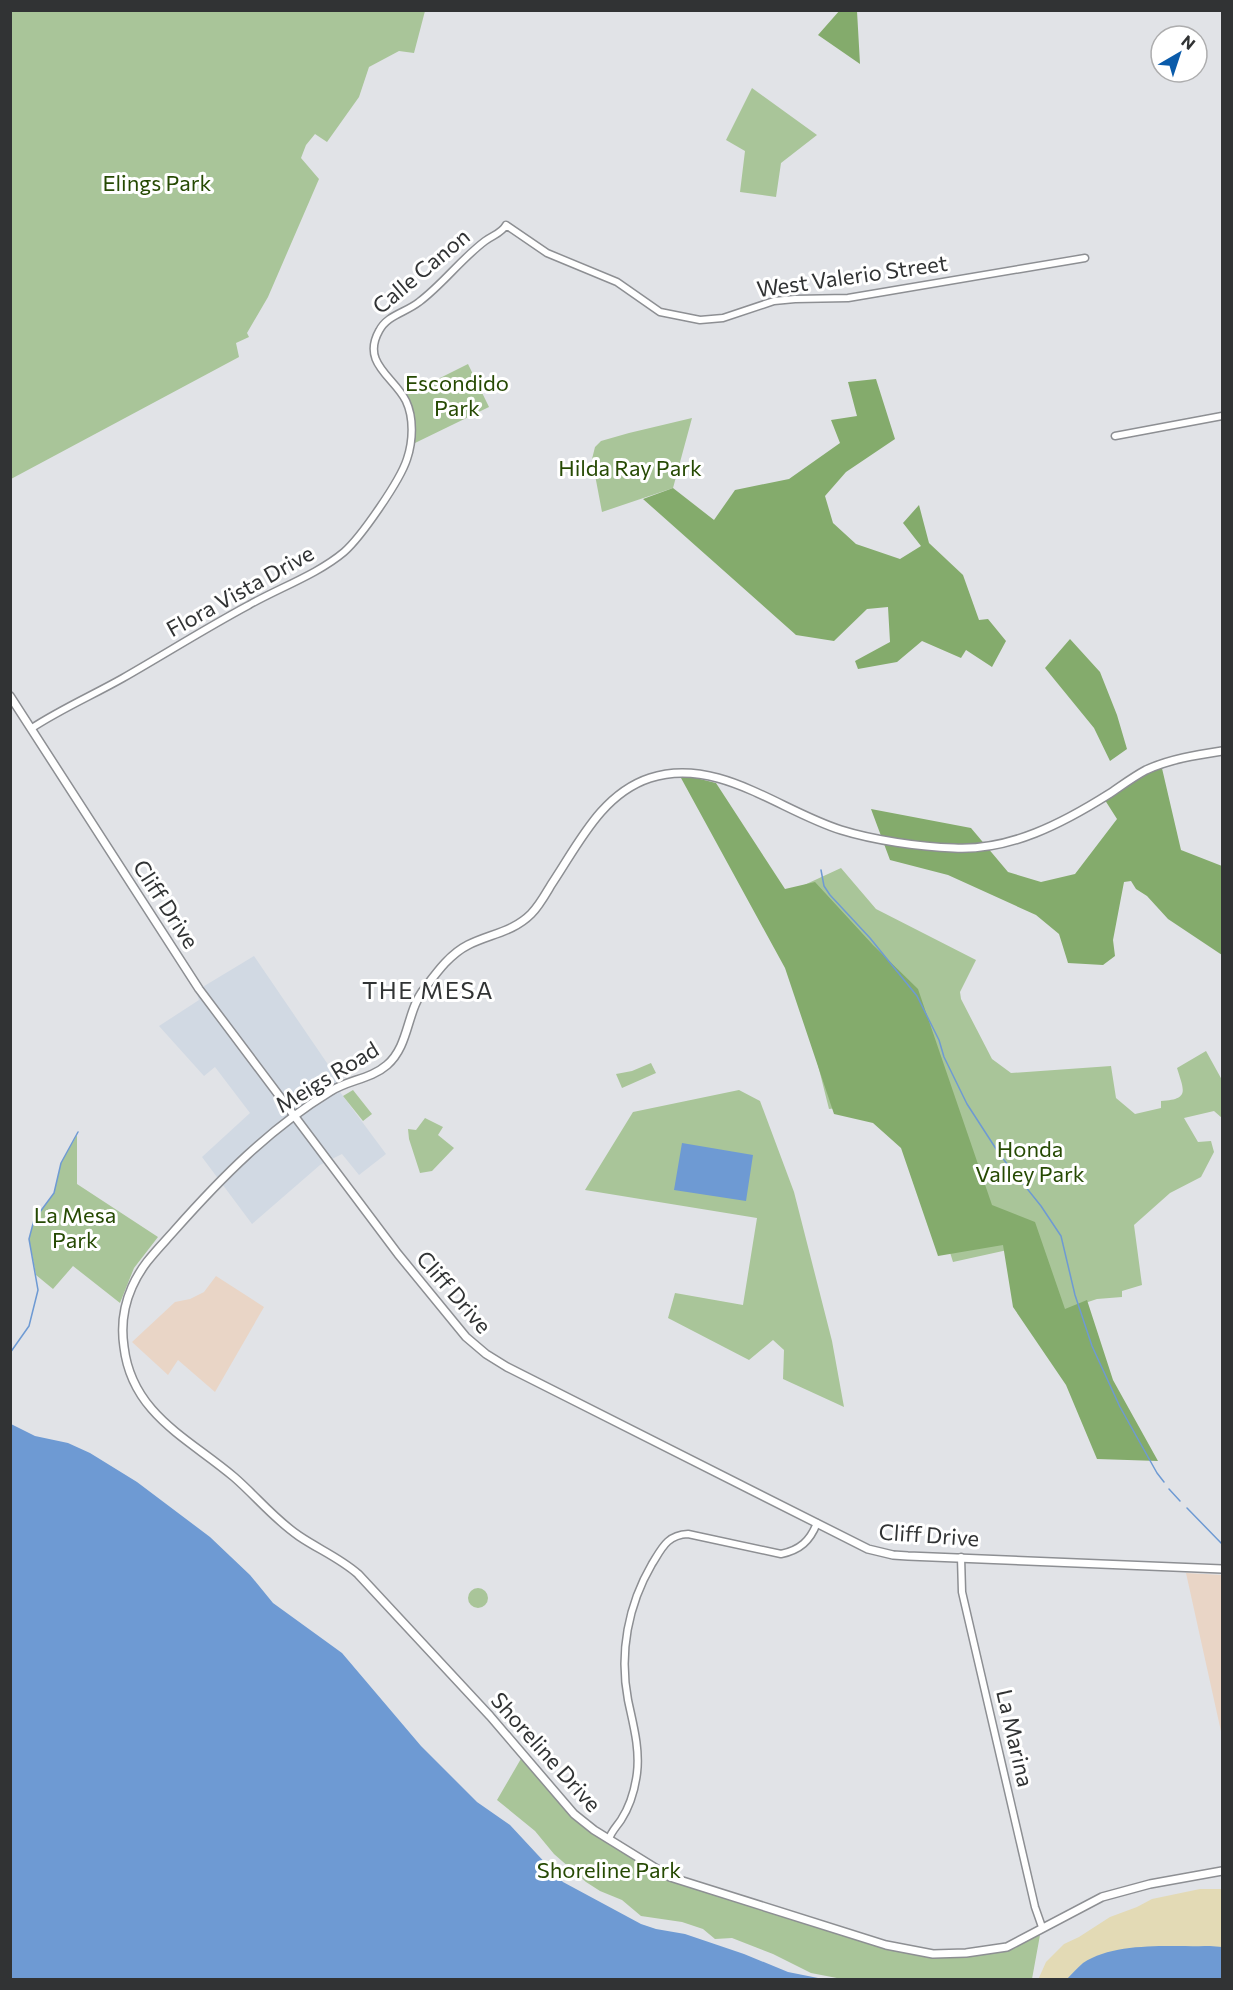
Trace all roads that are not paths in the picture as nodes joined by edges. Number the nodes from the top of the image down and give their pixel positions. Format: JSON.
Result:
{"nodes":[{"id":1,"x":506,"y":226,"type":"joint"},
{"id":2,"x":1085,"y":258,"type":"dead end"},
{"id":3,"x":1222,"y":416,"type":"edge"},
{"id":4,"x":412,"y":435,"type":"joint"},
{"id":5,"x":1115,"y":436,"type":"dead end"},
{"id":6,"x":10,"y":696,"type":"edge"},
{"id":7,"x":32,"y":728,"type":"junction"},
{"id":8,"x":1222,"y":751,"type":"edge"},
{"id":9,"x":294,"y":1115,"type":"junction"},
{"id":10,"x":191,"y":1444,"type":"joint"},
{"id":11,"x":817,"y":1523,"type":"junction"},
{"id":12,"x":961,"y":1557,"type":"junction"},
{"id":13,"x":1222,"y":1569,"type":"edge"},
{"id":14,"x":609,"y":1839,"type":"junction"},
{"id":15,"x":1222,"y":1871,"type":"edge"},
{"id":16,"x":1042,"y":1927,"type":"junction"}],
"edges":[{"from":1,"to":2,"type":"street","name":"West Valerio Street"},
{"from":1,"to":4,"type":"street","name":"Calle Canon"},
{"from":3,"to":5,"type":"street"},
{"from":4,"to":7,"type":"street","name":"Flora Vista Drive"},
{"from":6,"to":7,"type":"main road","name":"Cliff Drive"},
{"from":7,"to":9,"type":"main road","name":"Cliff Drive"},
{"from":8,"to":9,"type":"main road","name":"Meigs Road"},
{"from":9,"to":10,"type":"main road","name":"Meigs Road"},
{"from":9,"to":11,"type":"main road","name":"Cliff Drive"},
{"from":10,"to":14,"type":"main road","name":"Shoreline Drive"},
{"from":11,"to":12,"type":"main road","name":"Cliff Drive"},
{"from":11,"to":14,"type":"street"},
{"from":12,"to":13,"type":"main road","name":"Cliff Drive"},
{"from":12,"to":16,"type":"street","name":"La Marina"},
{"from":14,"to":16,"type":"main road","name":"Shoreline Drive"},
{"from":15,"to":16,"type":"main road","name":"Shoreline Drive"}]}
